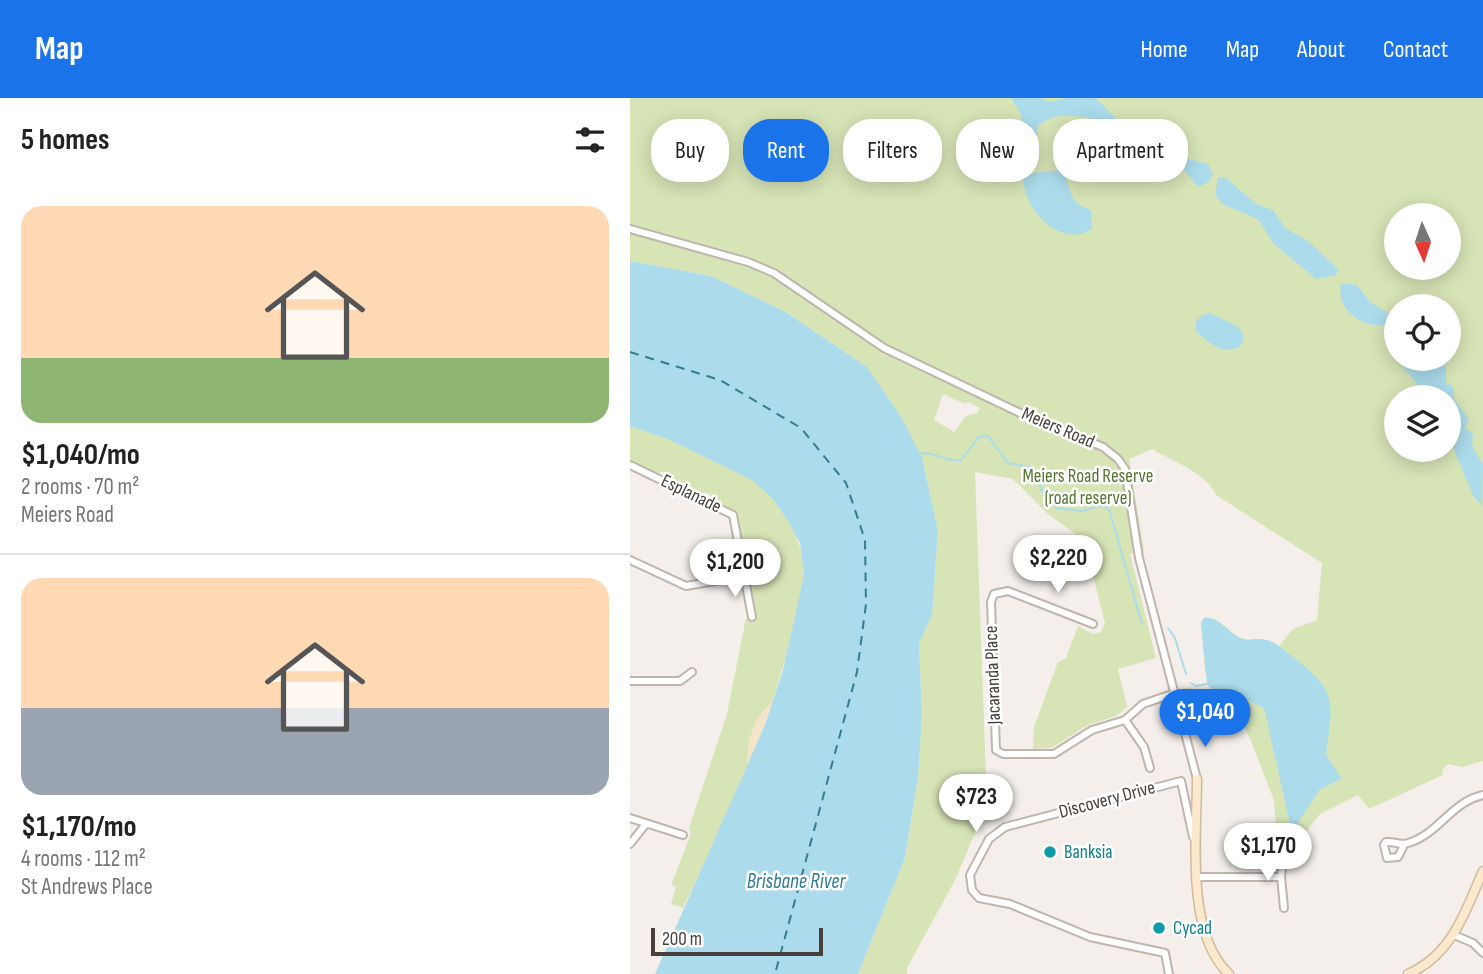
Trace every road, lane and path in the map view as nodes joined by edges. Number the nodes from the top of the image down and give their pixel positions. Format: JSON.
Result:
{"nodes":[{"id":1,"x":630,"y":229,"type":"edge"},
{"id":2,"x":630,"y":465,"type":"edge"},
{"id":3,"x":630,"y":560,"type":"edge"},
{"id":4,"x":744,"y":576,"type":"junction"},
{"id":5,"x":752,"y":617,"type":"dead end"},
{"id":6,"x":1093,"y":624,"type":"dead end"},
{"id":7,"x":692,"y":672,"type":"dead end"},
{"id":8,"x":630,"y":681,"type":"edge"},
{"id":9,"x":1175,"y":693,"type":"junction"},
{"id":10,"x":1125,"y":720,"type":"junction"},
{"id":11,"x":1150,"y":768,"type":"dead end"},
{"id":12,"x":1197,"y":779,"type":"joint"},
{"id":13,"x":1483,"y":794,"type":"edge"},
{"id":14,"x":630,"y":818,"type":"edge"},
{"id":15,"x":646,"y":824,"type":"junction"},
{"id":16,"x":682,"y":835,"type":"dead end"},
{"id":17,"x":630,"y":844,"type":"edge"},
{"id":18,"x":1404,"y":845,"type":"dead end"},
{"id":19,"x":1283,"y":859,"type":"dead end"},
{"id":20,"x":1197,"y":860,"type":"junction"},
{"id":21,"x":1483,"y":872,"type":"edge"},
{"id":22,"x":1197,"y":877,"type":"junction"},
{"id":23,"x":1281,"y":877,"type":"junction"},
{"id":24,"x":1284,"y":908,"type":"dead end"},
{"id":25,"x":1454,"y":935,"type":"junction"},
{"id":26,"x":1483,"y":953,"type":"edge"},
{"id":27,"x":1169,"y":974,"type":"edge"},
{"id":28,"x":1229,"y":974,"type":"edge"},
{"id":29,"x":1408,"y":974,"type":"edge"}],
"edges":[{"from":1,"to":9,"type":"street","name":"Meiers Road"},
{"from":2,"to":4,"type":"street","name":"Esplanade"},
{"from":3,"to":4,"type":"street"},
{"from":4,"to":5,"type":"street","name":"Esplanade"},
{"from":6,"to":10,"type":"street","name":"Jacaranda Place"},
{"from":7,"to":8,"type":"street"},
{"from":9,"to":10,"type":"street","name":"Jacaranda Place"},
{"from":9,"to":12,"type":"street","name":"Meiers Road"},
{"from":10,"to":11,"type":"street"},
{"from":12,"to":20,"type":"street","name":"Meiers Road"},
{"from":13,"to":18,"type":"street"},
{"from":14,"to":15,"type":"street"},
{"from":15,"to":16,"type":"street"},
{"from":15,"to":17,"type":"street"},
{"from":19,"to":23,"type":"street"},
{"from":20,"to":22,"type":"street","name":"Meiers Road"},
{"from":20,"to":27,"type":"street","name":"Discovery Drive"},
{"from":21,"to":25,"type":"street"},
{"from":22,"to":23,"type":"street"},
{"from":22,"to":28,"type":"street","name":"Meiers Road"},
{"from":23,"to":24,"type":"street"},
{"from":25,"to":26,"type":"street"},
{"from":25,"to":29,"type":"street"}]}
